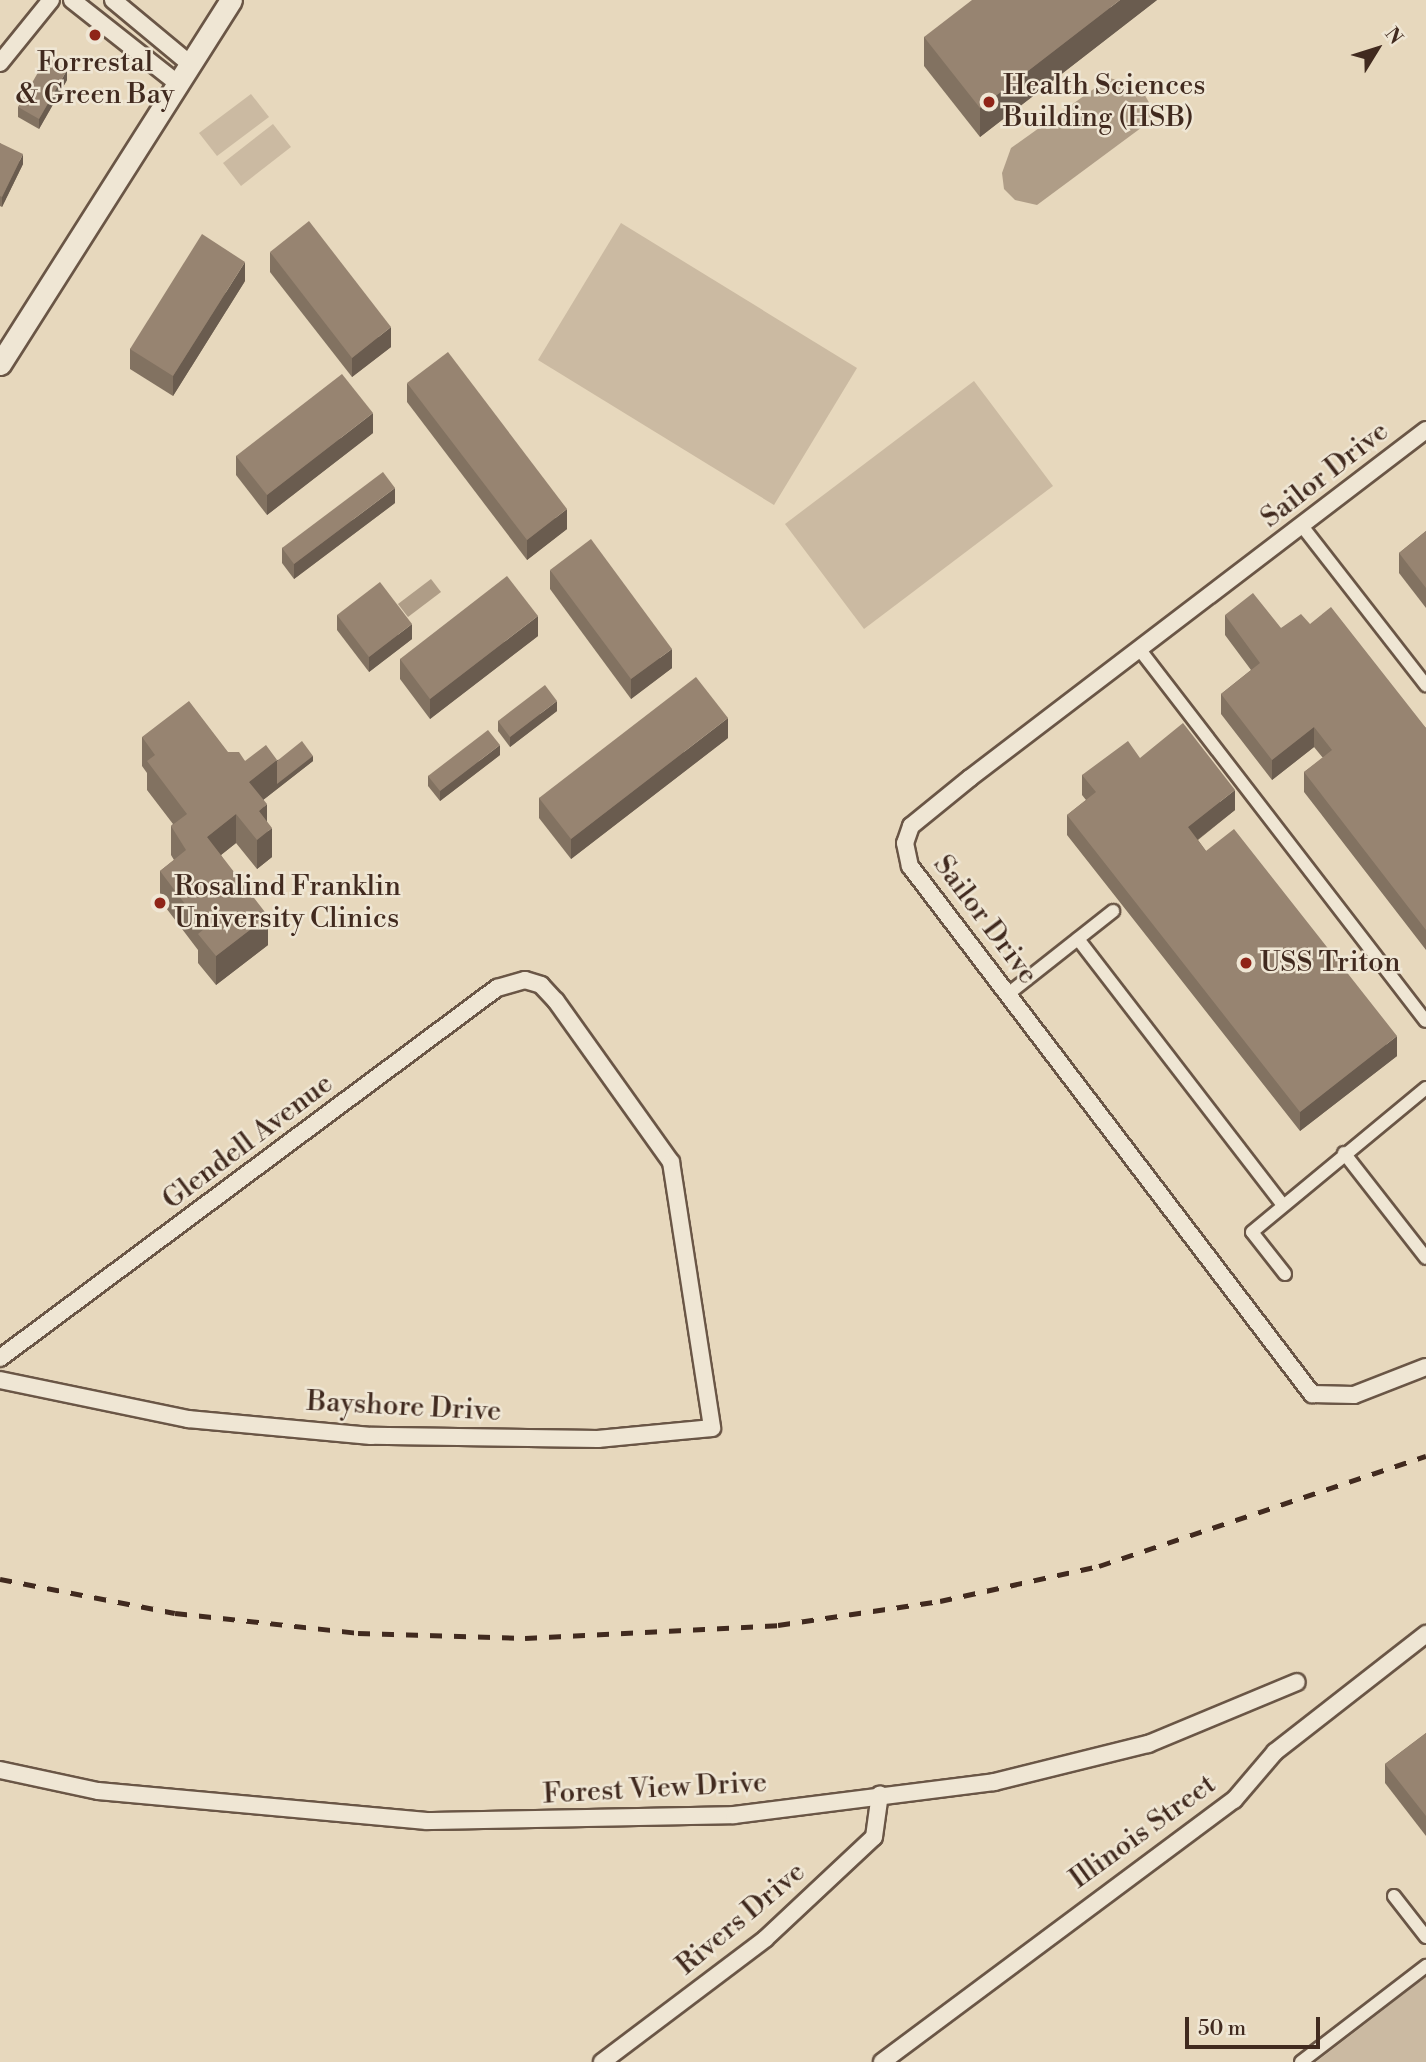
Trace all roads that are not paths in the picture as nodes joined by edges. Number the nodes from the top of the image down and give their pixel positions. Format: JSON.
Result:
{"nodes":[{"id":1,"x":51,"y":0,"type":"edge"},
{"id":2,"x":72,"y":0,"type":"edge"},
{"id":3,"x":113,"y":0,"type":"edge"},
{"id":4,"x":231,"y":0,"type":"edge"},
{"id":5,"x":0,"y":63,"type":"edge"},
{"id":6,"x":189,"y":63,"type":"junction"},
{"id":7,"x":176,"y":82,"type":"junction"},
{"id":8,"x":0,"y":364,"type":"edge"},
{"id":9,"x":1426,"y":430,"type":"edge"},
{"id":10,"x":1302,"y":526,"type":"junction"},
{"id":11,"x":1140,"y":649,"type":"junction"},
{"id":12,"x":1426,"y":685,"type":"edge"},
{"id":13,"x":1112,"y":911,"type":"dead end"},
{"id":14,"x":1078,"y":939,"type":"junction"},
{"id":15,"x":532,"y":982,"type":"joint"},
{"id":16,"x":1008,"y":994,"type":"junction"},
{"id":17,"x":1426,"y":1021,"type":"edge"},
{"id":18,"x":1426,"y":1088,"type":"edge"},
{"id":19,"x":1344,"y":1153,"type":"junction"},
{"id":20,"x":1281,"y":1203,"type":"junction"},
{"id":21,"x":1426,"y":1258,"type":"edge"},
{"id":22,"x":1285,"y":1274,"type":"dead end"},
{"id":23,"x":0,"y":1358,"type":"edge"},
{"id":24,"x":1426,"y":1367,"type":"edge"},
{"id":25,"x":0,"y":1380,"type":"edge"},
{"id":26,"x":1426,"y":1634,"type":"edge"},
{"id":27,"x":1297,"y":1682,"type":"dead end"},
{"id":28,"x":0,"y":1770,"type":"edge"},
{"id":29,"x":880,"y":1794,"type":"junction"},
{"id":30,"x":1394,"y":1896,"type":"dead end"},
{"id":31,"x":1426,"y":1937,"type":"edge"},
{"id":32,"x":1426,"y":1966,"type":"edge"},
{"id":33,"x":602,"y":2062,"type":"edge"},
{"id":34,"x":882,"y":2062,"type":"edge"},
{"id":35,"x":1301,"y":2062,"type":"edge"}],
"edges":[{"from":1,"to":5,"type":"street"},
{"from":2,"to":7,"type":"street"},
{"from":3,"to":6,"type":"street"},
{"from":4,"to":6,"type":"main road"},
{"from":6,"to":7,"type":"main road"},
{"from":7,"to":8,"type":"main road"},
{"from":9,"to":10,"type":"street","name":"Sailor Drive"},
{"from":10,"to":11,"type":"street","name":"Sailor Drive"},
{"from":10,"to":12,"type":"street"},
{"from":11,"to":16,"type":"street","name":"Sailor Drive"},
{"from":11,"to":17,"type":"street"},
{"from":13,"to":14,"type":"street"},
{"from":14,"to":16,"type":"street"},
{"from":14,"to":20,"type":"street"},
{"from":15,"to":23,"type":"street","name":"Glendell Avenue"},
{"from":15,"to":25,"type":"street","name":"Bayshore Drive"},
{"from":16,"to":24,"type":"street","name":"Sailor Drive"},
{"from":18,"to":19,"type":"street"},
{"from":19,"to":20,"type":"street"},
{"from":19,"to":21,"type":"street"},
{"from":20,"to":22,"type":"street"},
{"from":26,"to":34,"type":"street","name":"Illinois Street"},
{"from":27,"to":29,"type":"street","name":"Forest View Drive"},
{"from":28,"to":29,"type":"street","name":"Forest View Drive"},
{"from":29,"to":33,"type":"street","name":"Rivers Drive"},
{"from":30,"to":31,"type":"street"},
{"from":32,"to":35,"type":"street"}]}
